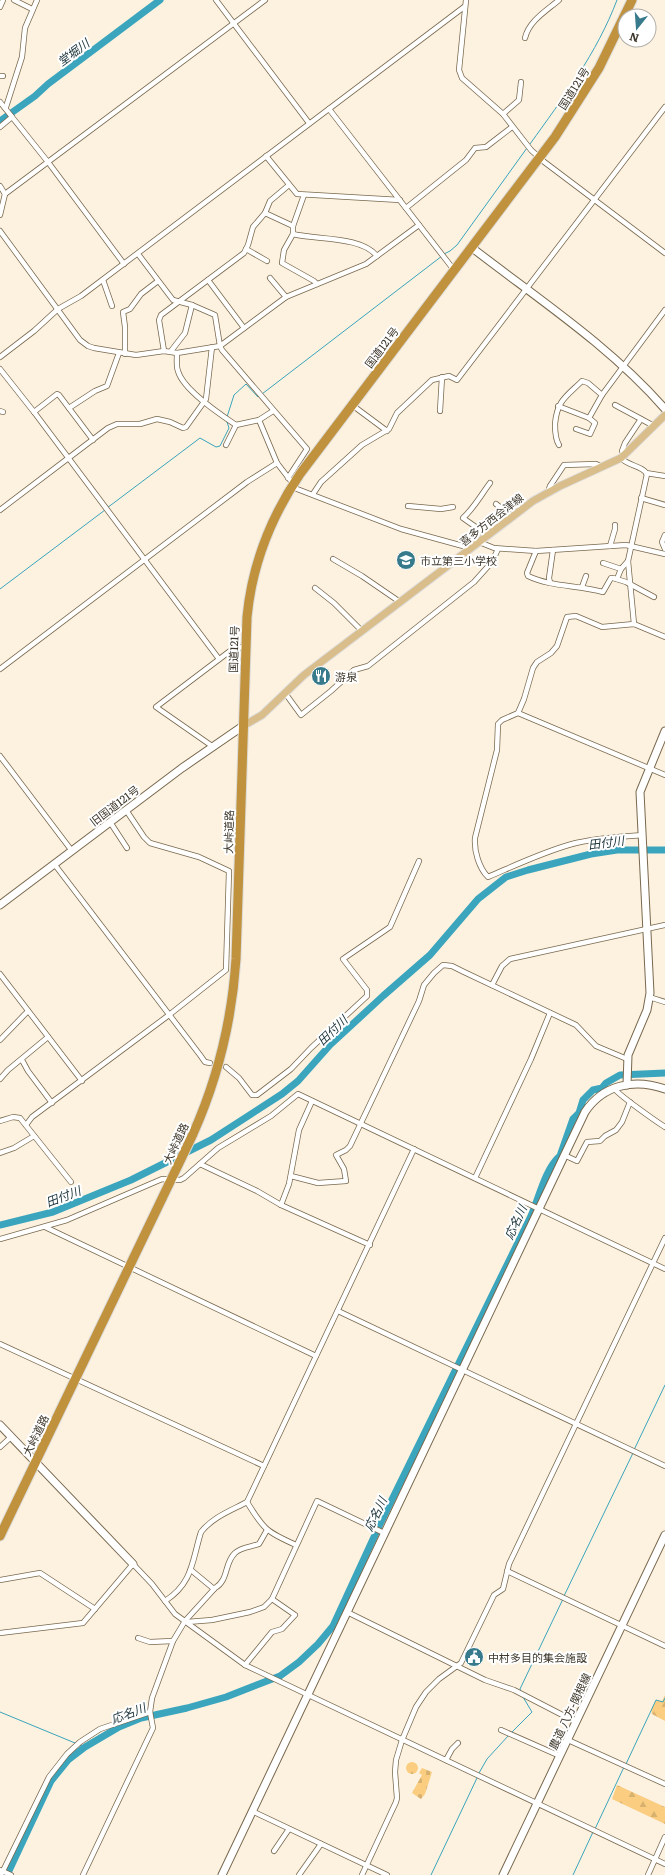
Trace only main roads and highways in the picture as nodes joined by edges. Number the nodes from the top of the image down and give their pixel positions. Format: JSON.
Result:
{"nodes":[{"id":1,"x":632,"y":0,"type":"edge"},
{"id":2,"x":665,"y":415,"type":"edge"},
{"id":3,"x":243,"y":726,"type":"junction"},
{"id":4,"x":0,"y":1536,"type":"edge"}],
"edges":[{"from":1,"to":3,"type":"highway","name":"国道121号"},
{"from":2,"to":3,"type":"main road","name":"喜多方西会津線"},
{"from":3,"to":4,"type":"highway","name":"大峠道路"}]}
